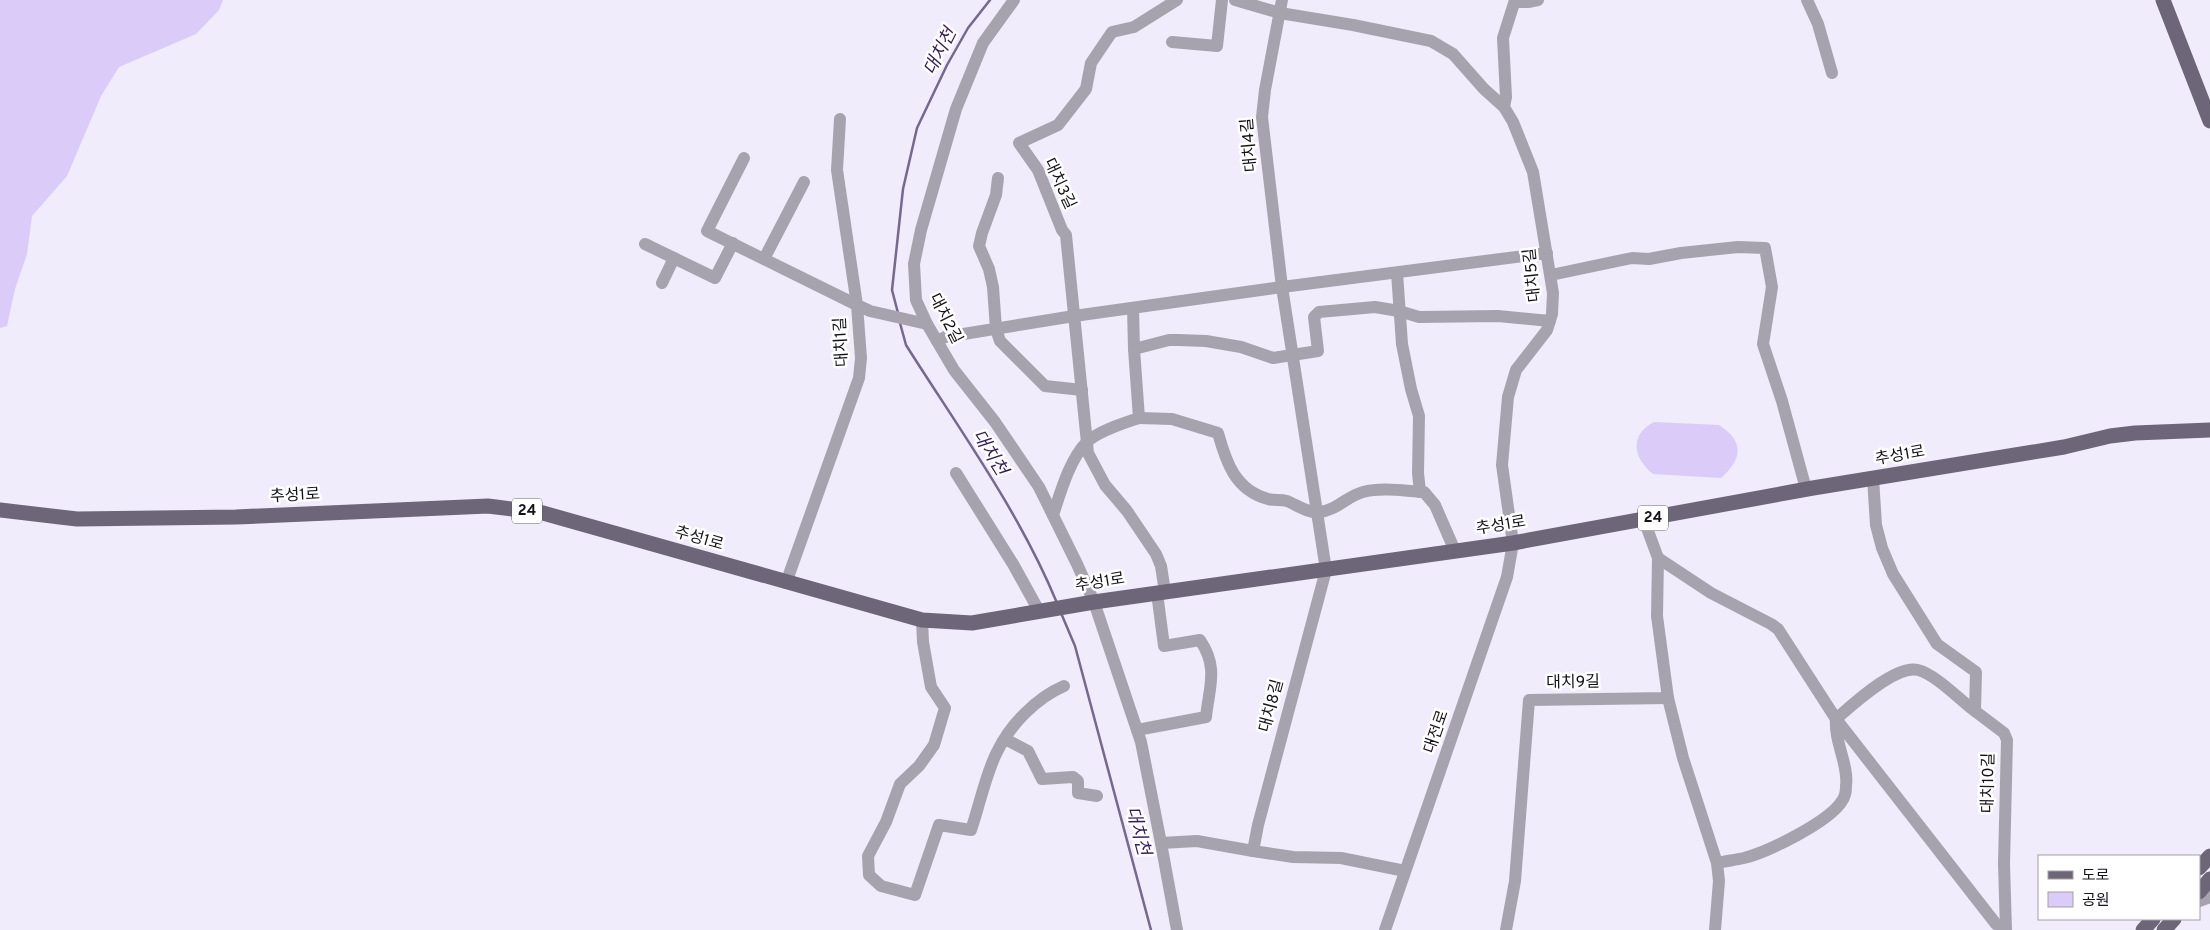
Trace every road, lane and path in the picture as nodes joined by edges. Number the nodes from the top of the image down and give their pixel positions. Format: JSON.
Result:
{"nodes":[{"id":1,"x":1014,"y":0,"type":"edge"},
{"id":2,"x":1177,"y":0,"type":"edge"},
{"id":3,"x":1222,"y":0,"type":"edge"},
{"id":4,"x":1235,"y":0,"type":"edge"},
{"id":5,"x":1282,"y":0,"type":"edge"},
{"id":6,"x":1538,"y":0,"type":"edge"},
{"id":7,"x":1807,"y":0,"type":"edge"},
{"id":8,"x":2162,"y":0,"type":"edge"},
{"id":9,"x":1515,"y":1,"type":"edge"},
{"id":10,"x":1280,"y":13,"type":"junction"},
{"id":11,"x":1172,"y":42,"type":"dead end"},
{"id":12,"x":1832,"y":74,"type":"dead end"},
{"id":13,"x":1504,"y":107,"type":"junction"},
{"id":14,"x":840,"y":119,"type":"dead end"},
{"id":15,"x":2210,"y":121,"type":"edge"},
{"id":16,"x":744,"y":158,"type":"dead end"},
{"id":17,"x":998,"y":178,"type":"dead end"},
{"id":18,"x":804,"y":182,"type":"dead end"},
{"id":19,"x":645,"y":244,"type":"dead end"},
{"id":20,"x":733,"y":244,"type":"junction"},
{"id":21,"x":1548,"y":253,"type":"junction"},
{"id":22,"x":674,"y":258,"type":"junction"},
{"id":23,"x":764,"y":259,"type":"junction"},
{"id":24,"x":1397,"y":273,"type":"junction"},
{"id":25,"x":1551,"y":275,"type":"junction"},
{"id":26,"x":662,"y":283,"type":"dead end"},
{"id":27,"x":1282,"y":287,"type":"junction"},
{"id":28,"x":857,"y":305,"type":"junction"},
{"id":29,"x":1133,"y":308,"type":"junction"},
{"id":30,"x":1399,"y":311,"type":"junction"},
{"id":31,"x":1074,"y":316,"type":"junction"},
{"id":32,"x":1550,"y":321,"type":"junction"},
{"id":33,"x":921,"y":323,"type":"junction"},
{"id":34,"x":996,"y":329,"type":"junction"},
{"id":35,"x":937,"y":342,"type":"junction"},
{"id":36,"x":1134,"y":349,"type":"junction"},
{"id":37,"x":1293,"y":356,"type":"junction"},
{"id":38,"x":1082,"y":390,"type":"junction"},
{"id":39,"x":1139,"y":418,"type":"junction"},
{"id":40,"x":2210,"y":430,"type":"edge"},
{"id":41,"x":1087,"y":442,"type":"junction"},
{"id":42,"x":956,"y":473,"type":"dead end"},
{"id":43,"x":1873,"y":478,"type":"junction"},
{"id":44,"x":1806,"y":490,"type":"junction"},
{"id":45,"x":1420,"y":492,"type":"junction"},
{"id":46,"x":0,"y":510,"type":"edge"},
{"id":47,"x":1318,"y":512,"type":"junction"},
{"id":48,"x":1053,"y":515,"type":"junction"},
{"id":49,"x":1644,"y":520,"type":"junction"},
{"id":50,"x":1513,"y":543,"type":"junction"},
{"id":51,"x":1455,"y":551,"type":"junction"},
{"id":52,"x":1658,"y":558,"type":"junction"},
{"id":53,"x":1326,"y":570,"type":"junction"},
{"id":54,"x":786,"y":583,"type":"junction"},
{"id":55,"x":1161,"y":592,"type":"junction"},
{"id":56,"x":1094,"y":602,"type":"junction"},
{"id":57,"x":1039,"y":611,"type":"junction"},
{"id":58,"x":922,"y":620,"type":"junction"},
{"id":59,"x":1064,"y":686,"type":"dead end"},
{"id":60,"x":1668,"y":698,"type":"junction"},
{"id":61,"x":1975,"y":711,"type":"junction"},
{"id":62,"x":1836,"y":719,"type":"junction"},
{"id":63,"x":1137,"y":730,"type":"junction"},
{"id":64,"x":1005,"y":740,"type":"junction"},
{"id":65,"x":1097,"y":796,"type":"dead end"},
{"id":66,"x":1161,"y":843,"type":"junction"},
{"id":67,"x":1253,"y":851,"type":"junction"},
{"id":68,"x":2210,"y":856,"type":"edge"},
{"id":69,"x":1717,"y":863,"type":"junction"},
{"id":70,"x":2200,"y":867,"type":"edge"},
{"id":71,"x":1405,"y":871,"type":"junction"},
{"id":72,"x":2210,"y":878,"type":"edge"},
{"id":73,"x":2200,"y":891,"type":"edge"},
{"id":74,"x":2151,"y":920,"type":"edge"},
{"id":75,"x":2173,"y":920,"type":"edge"},
{"id":76,"x":1177,"y":930,"type":"edge"},
{"id":77,"x":1385,"y":930,"type":"edge"},
{"id":78,"x":1506,"y":930,"type":"edge"},
{"id":79,"x":1715,"y":930,"type":"edge"},
{"id":80,"x":2005,"y":930,"type":"edge"},
{"id":81,"x":2143,"y":930,"type":"edge"},
{"id":82,"x":2164,"y":930,"type":"edge"}],
"edges":[{"from":1,"to":33,"type":"street","name":"대치2길"},
{"from":2,"to":31,"type":"street","name":"대치3길"},
{"from":3,"to":11,"type":"street"},
{"from":4,"to":10,"type":"street"},
{"from":5,"to":10,"type":"street","name":"대치4길"},
{"from":6,"to":9,"type":"street"},
{"from":7,"to":12,"type":"street"},
{"from":8,"to":15,"type":"main road"},
{"from":9,"to":13,"type":"street","name":"대치5길"},
{"from":10,"to":13,"type":"street"},
{"from":10,"to":27,"type":"street","name":"대치4길"},
{"from":13,"to":21,"type":"street","name":"대치5길"},
{"from":14,"to":28,"type":"street"},
{"from":16,"to":20,"type":"street","name":"대치1길"},
{"from":17,"to":34,"type":"street"},
{"from":18,"to":23,"type":"street"},
{"from":19,"to":22,"type":"street"},
{"from":20,"to":22,"type":"street"},
{"from":20,"to":23,"type":"street","name":"대치1길"},
{"from":21,"to":24,"type":"street"},
{"from":21,"to":25,"type":"street","name":"대치5길"},
{"from":22,"to":26,"type":"street"},
{"from":23,"to":28,"type":"street","name":"대치1길"},
{"from":24,"to":27,"type":"street"},
{"from":24,"to":30,"type":"street"},
{"from":25,"to":32,"type":"street","name":"대치5길"},
{"from":25,"to":44,"type":"street"},
{"from":27,"to":29,"type":"street"},
{"from":27,"to":37,"type":"street","name":"대치4길"},
{"from":28,"to":33,"type":"street"},
{"from":28,"to":54,"type":"street","name":"대치1길"},
{"from":29,"to":31,"type":"street"},
{"from":29,"to":36,"type":"street"},
{"from":30,"to":32,"type":"street"},
{"from":30,"to":37,"type":"street"},
{"from":30,"to":45,"type":"street"},
{"from":31,"to":34,"type":"street"},
{"from":31,"to":38,"type":"street","name":"대치3길"},
{"from":32,"to":50,"type":"street","name":"대치5길"},
{"from":33,"to":35,"type":"street","name":"대치2길"},
{"from":34,"to":35,"type":"street"},
{"from":34,"to":38,"type":"street"},
{"from":35,"to":48,"type":"street","name":"대치2길"},
{"from":36,"to":37,"type":"street"},
{"from":36,"to":39,"type":"street"},
{"from":37,"to":47,"type":"street","name":"대치4길"},
{"from":38,"to":41,"type":"street","name":"대치3길"},
{"from":39,"to":41,"type":"street"},
{"from":39,"to":47,"type":"street"},
{"from":40,"to":43,"type":"main road","name":"추성1로","number":"24"},
{"from":41,"to":48,"type":"street"},
{"from":41,"to":55,"type":"street","name":"대치3길"},
{"from":42,"to":57,"type":"street"},
{"from":43,"to":44,"type":"main road","name":"추성1로","number":"24"},
{"from":43,"to":61,"type":"street"},
{"from":44,"to":49,"type":"main road","name":"추성1로","number":"24"},
{"from":45,"to":47,"type":"street"},
{"from":45,"to":51,"type":"street"},
{"from":46,"to":54,"type":"main road","name":"추성1로","number":"24"},
{"from":47,"to":53,"type":"street","name":"대치4길"},
{"from":48,"to":56,"type":"street","name":"대치2길"},
{"from":49,"to":50,"type":"main road","name":"추성1로","number":"24"},
{"from":49,"to":52,"type":"street"},
{"from":50,"to":51,"type":"main road","name":"추성1로","number":"24"},
{"from":50,"to":71,"type":"street","name":"대전로"},
{"from":51,"to":53,"type":"main road","name":"추성1로","number":"24"},
{"from":52,"to":60,"type":"street"},
{"from":52,"to":62,"type":"street"},
{"from":53,"to":55,"type":"main road","name":"추성1로","number":"24"},
{"from":53,"to":67,"type":"street","name":"대치8길"},
{"from":54,"to":58,"type":"main road","name":"추성1로","number":"24"},
{"from":55,"to":56,"type":"main road","name":"추성1로","number":"24"},
{"from":55,"to":63,"type":"street","name":"대치3길"},
{"from":56,"to":57,"type":"main road","name":"추성1로","number":"24"},
{"from":56,"to":63,"type":"street"},
{"from":57,"to":58,"type":"main road","name":"추성1로","number":"24"},
{"from":58,"to":64,"type":"street"},
{"from":59,"to":64,"type":"street"},
{"from":60,"to":69,"type":"street"},
{"from":60,"to":78,"type":"street","name":"대치9길"},
{"from":61,"to":62,"type":"street","name":"대치10길"},
{"from":61,"to":80,"type":"street","name":"대치10길"},
{"from":62,"to":69,"type":"street"},
{"from":62,"to":80,"type":"street"},
{"from":63,"to":66,"type":"street"},
{"from":64,"to":65,"type":"street"},
{"from":66,"to":67,"type":"street"},
{"from":66,"to":76,"type":"street"},
{"from":67,"to":71,"type":"street"},
{"from":68,"to":70,"type":"main road"},
{"from":69,"to":79,"type":"street"},
{"from":71,"to":77,"type":"street","name":"대전로"},
{"from":72,"to":73,"type":"main road"},
{"from":74,"to":81,"type":"main road"},
{"from":75,"to":82,"type":"main road"}]}
